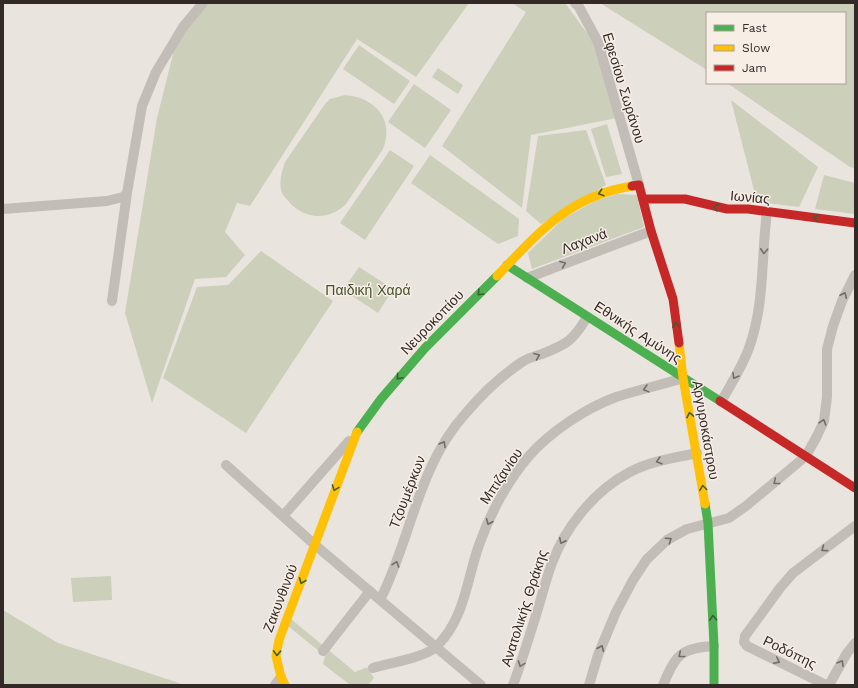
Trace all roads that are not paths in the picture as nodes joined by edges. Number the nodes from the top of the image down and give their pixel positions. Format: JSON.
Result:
{"nodes":[{"id":1,"x":203,"y":3,"type":"edge"},
{"id":2,"x":575,"y":3,"type":"edge"},
{"id":3,"x":639,"y":185,"type":"junction"},
{"id":4,"x":127,"y":193,"type":"junction"},
{"id":5,"x":643,"y":199,"type":"junction"},
{"id":6,"x":3,"y":209,"type":"edge"},
{"id":7,"x":767,"y":212,"type":"junction"},
{"id":8,"x":855,"y":223,"type":"edge"},
{"id":9,"x":651,"y":231,"type":"junction"},
{"id":10,"x":507,"y":265,"type":"junction"},
{"id":11,"x":855,"y":275,"type":"edge"},
{"id":12,"x":527,"y":278,"type":"junction"},
{"id":13,"x":112,"y":301,"type":"dead end"},
{"id":14,"x":587,"y":317,"type":"junction"},
{"id":15,"x":683,"y":378,"type":"junction"},
{"id":16,"x":720,"y":402,"type":"junction"},
{"id":17,"x":356,"y":434,"type":"junction"},
{"id":18,"x":698,"y":453,"type":"junction"},
{"id":19,"x":806,"y":456,"type":"junction"},
{"id":20,"x":226,"y":465,"type":"dead end"},
{"id":21,"x":855,"y":488,"type":"edge"},
{"id":22,"x":283,"y":516,"type":"junction"},
{"id":23,"x":708,"y":523,"type":"junction"},
{"id":24,"x":855,"y":526,"type":"edge"},
{"id":25,"x":316,"y":545,"type":"junction"},
{"id":26,"x":370,"y":592,"type":"junction"},
{"id":27,"x":380,"y":600,"type":"junction"},
{"id":28,"x":855,"y":642,"type":"edge"},
{"id":29,"x":714,"y":646,"type":"junction"},
{"id":30,"x":436,"y":647,"type":"junction"},
{"id":31,"x":323,"y":651,"type":"dead end"},
{"id":32,"x":373,"y":668,"type":"dead end"},
{"id":33,"x":280,"y":682,"type":"edge"},
{"id":34,"x":481,"y":685,"type":"edge"},
{"id":35,"x":513,"y":685,"type":"edge"},
{"id":36,"x":589,"y":685,"type":"edge"},
{"id":37,"x":663,"y":685,"type":"edge"},
{"id":38,"x":714,"y":685,"type":"edge"},
{"id":39,"x":826,"y":685,"type":"edge"},
{"id":40,"x":829,"y":685,"type":"edge"}],
"edges":[{"from":1,"to":4,"type":"street"},
{"from":2,"to":3,"type":"street","name":"Εφεσίου Σωράνου"},
{"from":3,"to":5,"type":"street","name":"Αργυροκάστρου"},
{"from":3,"to":10,"type":"street","name":"Νευροκοπίου","one_way":true},
{"from":4,"to":6,"type":"street"},
{"from":4,"to":13,"type":"street"},
{"from":7,"to":5,"type":"street","name":"Ιωνίας","one_way":true},
{"from":5,"to":9,"type":"street","name":"Αργυροκάστρου"},
{"from":8,"to":7,"type":"street","name":"Ιωνίας","one_way":true},
{"from":7,"to":16,"type":"street","one_way":true},
{"from":12,"to":9,"type":"street","name":"Λαχανά","one_way":true},
{"from":15,"to":9,"type":"street","name":"Αργυροκάστρου","one_way":true},
{"from":10,"to":12,"type":"street","name":"Εθνικής Αμύνης"},
{"from":10,"to":17,"type":"street","name":"Νευροκοπίου","one_way":true},
{"from":19,"to":11,"type":"street","one_way":true},
{"from":12,"to":14,"type":"street","name":"Εθνικής Αμύνης"},
{"from":14,"to":15,"type":"street","name":"Εθνικής Αμύνης"},
{"from":27,"to":14,"type":"street","name":"Τζουμέρκων","one_way":true},
{"from":15,"to":16,"type":"street","name":"Εθνικής Αμύνης"},
{"from":18,"to":15,"type":"street","name":"Αργυροκάστρου","one_way":true},
{"from":15,"to":30,"type":"street","name":"Μπιζανίου","one_way":true},
{"from":16,"to":19,"type":"street","name":"Εθνικής Αμύνης"},
{"from":17,"to":22,"type":"street"},
{"from":17,"to":25,"type":"street","name":"Νευροκοπίου","one_way":true},
{"from":23,"to":18,"type":"street","name":"Αργυροκάστρου","one_way":true},
{"from":18,"to":35,"type":"street","name":"Ανατολικής Θράκης","one_way":true},
{"from":19,"to":21,"type":"street","name":"Εθνικής Αμύνης"},
{"from":19,"to":23,"type":"street","one_way":true},
{"from":20,"to":22,"type":"street"},
{"from":22,"to":25,"type":"street"},
{"from":29,"to":23,"type":"street","name":"Αργυροκάστρου","one_way":true},
{"from":36,"to":23,"type":"street","one_way":true},
{"from":24,"to":39,"type":"street","name":"Ροδόπης","one_way":true},
{"from":25,"to":26,"type":"street"},
{"from":25,"to":33,"type":"street","name":"Ζακυνθινού","one_way":true},
{"from":26,"to":27,"type":"street"},
{"from":26,"to":31,"type":"street"},
{"from":27,"to":30,"type":"street"},
{"from":40,"to":28,"type":"street","one_way":true},
{"from":29,"to":37,"type":"street","one_way":true},
{"from":29,"to":38,"type":"street","name":"Αργυροκάστρου"},
{"from":30,"to":32,"type":"street"},
{"from":30,"to":34,"type":"street"}]}
